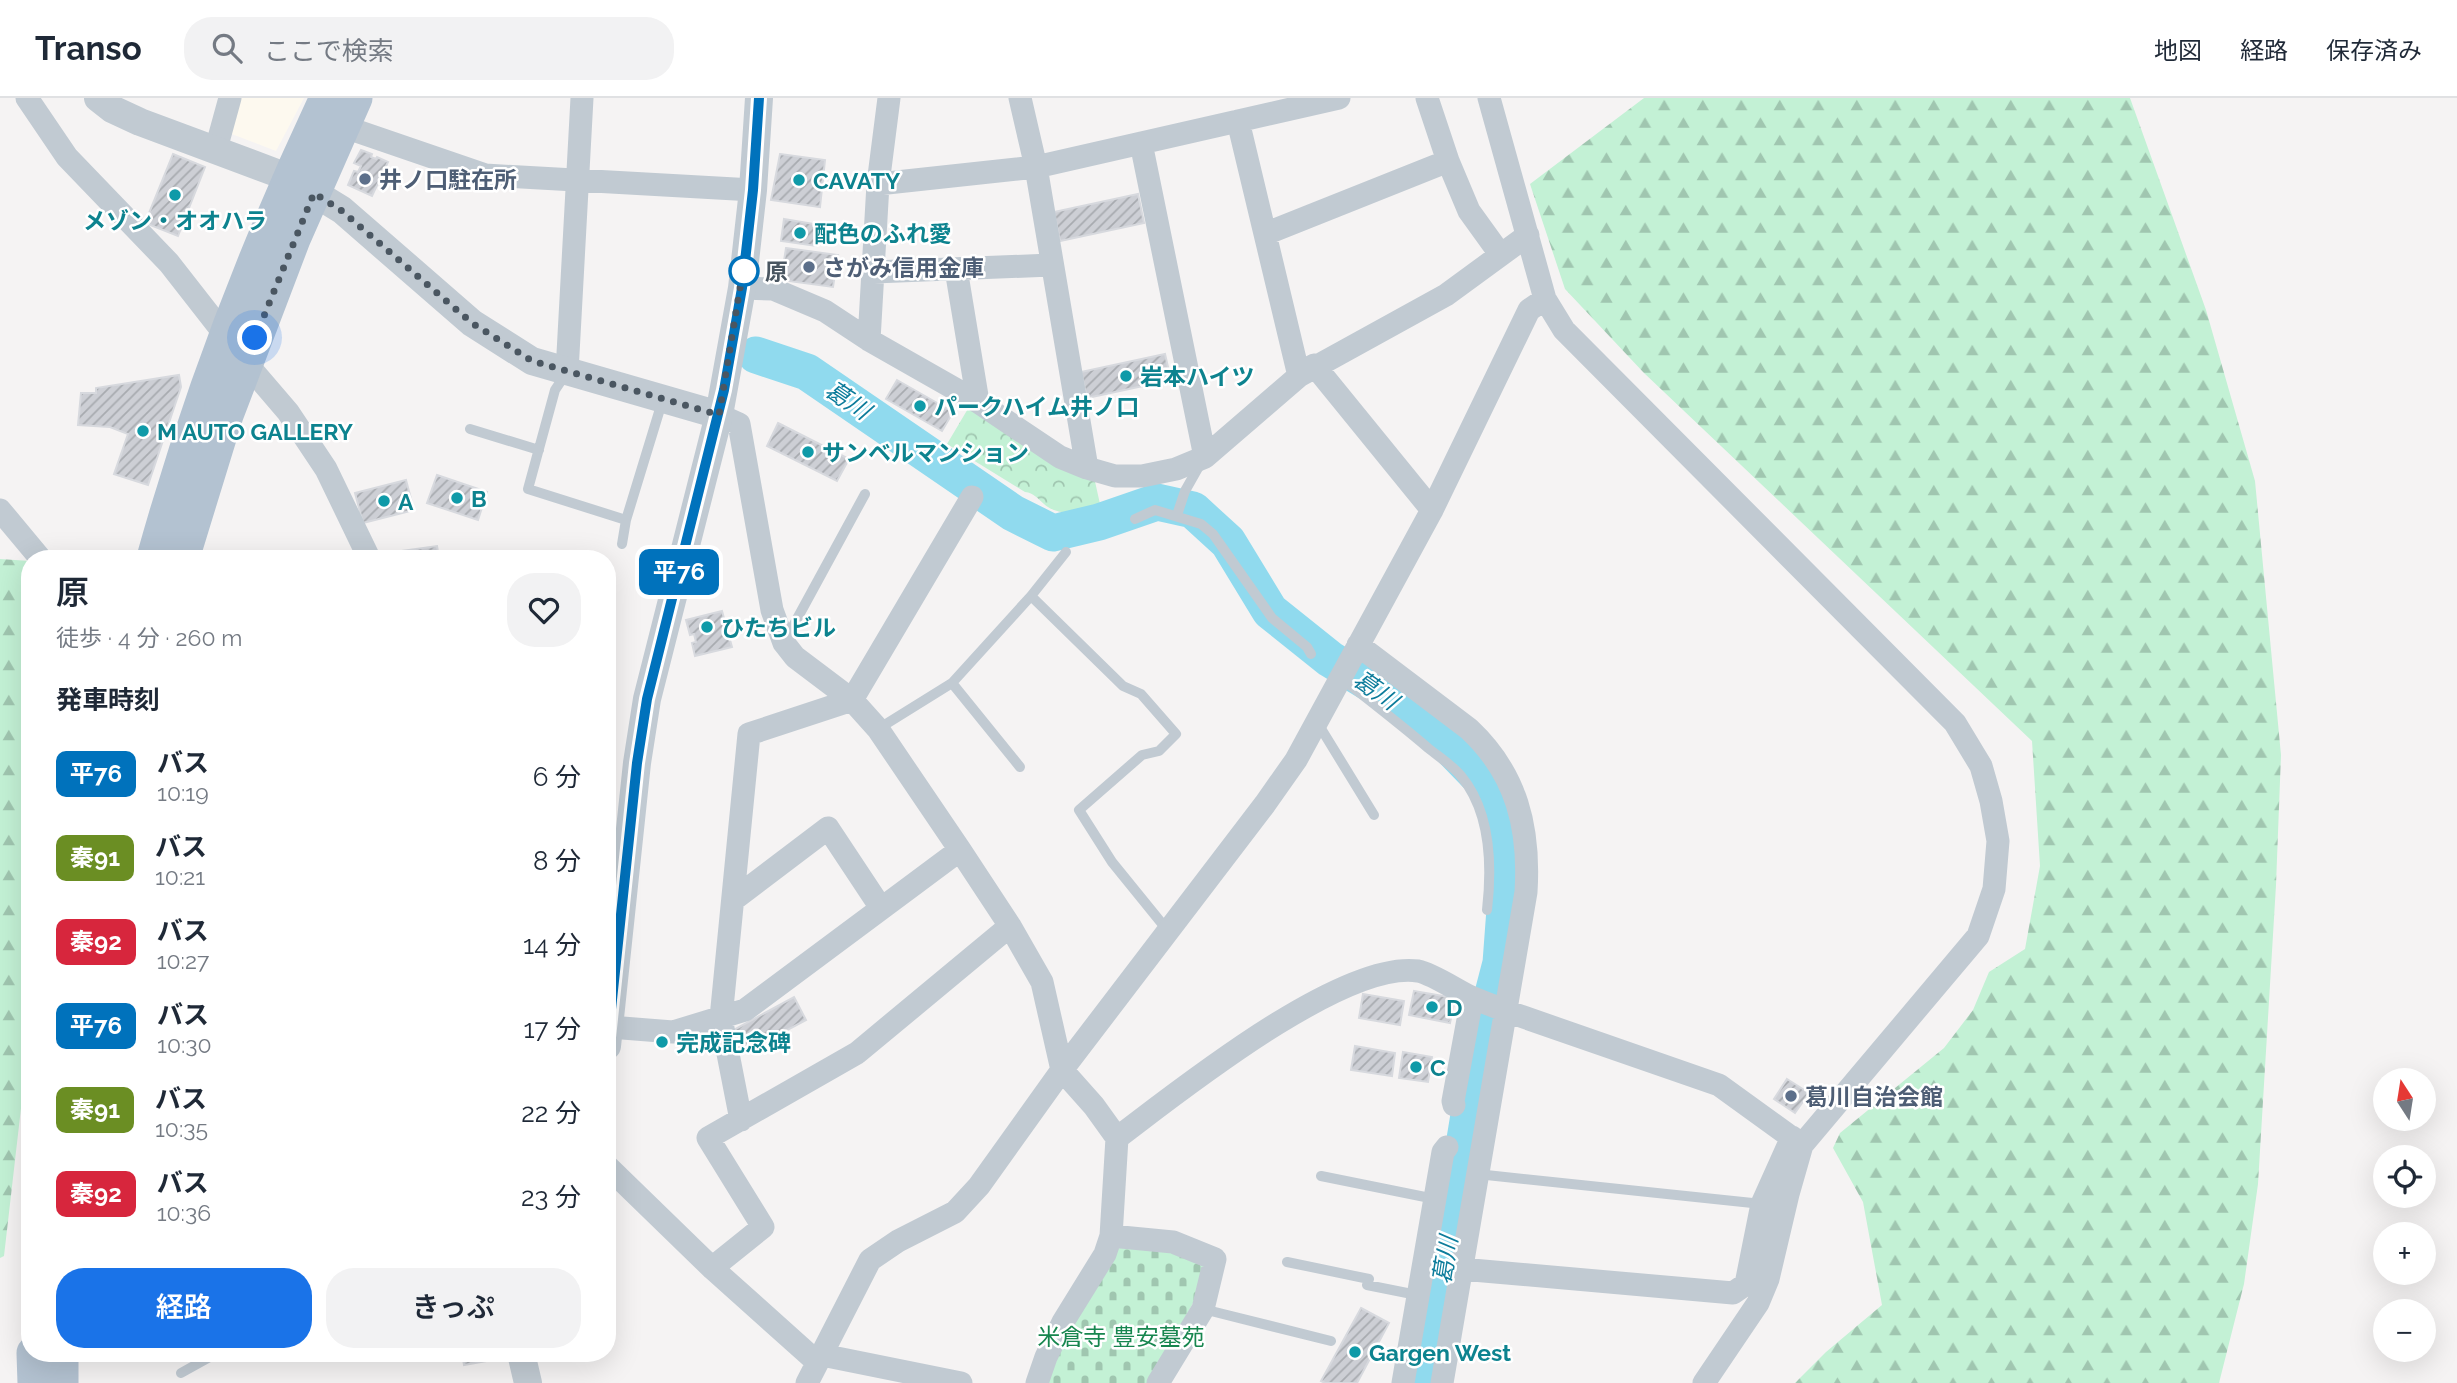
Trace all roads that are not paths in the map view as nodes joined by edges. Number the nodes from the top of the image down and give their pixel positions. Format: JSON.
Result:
{"nodes":[{"id":1,"x":27,"y":98,"type":"edge"},
{"id":2,"x":98,"y":98,"type":"edge"},
{"id":3,"x":230,"y":98,"type":"edge"},
{"id":4,"x":582,"y":98,"type":"edge"},
{"id":5,"x":759,"y":98,"type":"edge"},
{"id":6,"x":889,"y":98,"type":"edge"},
{"id":7,"x":1020,"y":98,"type":"edge"},
{"id":8,"x":1339,"y":98,"type":"edge"},
{"id":9,"x":1427,"y":98,"type":"edge"},
{"id":10,"x":1489,"y":98,"type":"edge"},
{"id":11,"x":342,"y":107,"type":"edge"},
{"id":12,"x":1238,"y":121,"type":"junction"},
{"id":13,"x":1140,"y":143,"type":"junction"},
{"id":14,"x":216,"y":149,"type":"junction"},
{"id":15,"x":1448,"y":161,"type":"junction"},
{"id":16,"x":1035,"y":166,"type":"junction"},
{"id":17,"x":578,"y":179,"type":"junction"},
{"id":18,"x":878,"y":184,"type":"junction"},
{"id":19,"x":302,"y":186,"type":"junction"},
{"id":20,"x":753,"y":190,"type":"junction"},
{"id":21,"x":1265,"y":234,"type":"junction"},
{"id":22,"x":1528,"y":235,"type":"junction"},
{"id":23,"x":1500,"y":254,"type":"junction"},
{"id":24,"x":1051,"y":265,"type":"junction"},
{"id":25,"x":956,"y":269,"type":"junction"},
{"id":26,"x":874,"y":272,"type":"junction"},
{"id":27,"x":742,"y":288,"type":"junction"},
{"id":28,"x":1545,"y":299,"type":"junction"},
{"id":29,"x":869,"y":340,"type":"junction"},
{"id":30,"x":236,"y":349,"type":"junction"},
{"id":31,"x":1307,"y":370,"type":"junction"},
{"id":32,"x":567,"y":372,"type":"junction"},
{"id":33,"x":663,"y":400,"type":"junction"},
{"id":34,"x":978,"y":402,"type":"junction"},
{"id":35,"x":719,"y":415,"type":"junction"},
{"id":36,"x":470,"y":429,"type":"dead end"},
{"id":37,"x":539,"y":450,"type":"junction"},
{"id":38,"x":1205,"y":457,"type":"junction"},
{"id":39,"x":1087,"y":468,"type":"junction"},
{"id":40,"x":864,"y":494,"type":"dead end"},
{"id":41,"x":972,"y":496,"type":"dead end"},
{"id":42,"x":0,"y":510,"type":"edge"},
{"id":43,"x":1432,"y":510,"type":"junction"},
{"id":44,"x":1177,"y":515,"type":"junction"},
{"id":45,"x":1135,"y":519,"type":"dead end"},
{"id":46,"x":626,"y":520,"type":"junction"},
{"id":47,"x":622,"y":544,"type":"dead end"},
{"id":48,"x":33,"y":550,"type":"edge"},
{"id":49,"x":156,"y":550,"type":"edge"},
{"id":50,"x":184,"y":550,"type":"edge"},
{"id":51,"x":365,"y":550,"type":"edge"},
{"id":52,"x":1066,"y":552,"type":"dead end"},
{"id":53,"x":1031,"y":596,"type":"junction"},
{"id":54,"x":784,"y":643,"type":"junction"},
{"id":55,"x":1358,"y":645,"type":"junction"},
{"id":56,"x":1311,"y":654,"type":"dead end"},
{"id":57,"x":1341,"y":676,"type":"junction"},
{"id":58,"x":952,"y":684,"type":"junction"},
{"id":59,"x":852,"y":700,"type":"junction"},
{"id":60,"x":1317,"y":722,"type":"junction"},
{"id":61,"x":878,"y":729,"type":"junction"},
{"id":62,"x":1020,"y":767,"type":"dead end"},
{"id":63,"x":1374,"y":815,"type":"dead end"},
{"id":64,"x":960,"y":850,"type":"junction"},
{"id":65,"x":733,"y":900,"type":"junction"},
{"id":66,"x":881,"y":908,"type":"junction"},
{"id":67,"x":1487,"y":909,"type":"dead end"},
{"id":68,"x":1010,"y":926,"type":"junction"},
{"id":69,"x":1168,"y":930,"type":"junction"},
{"id":70,"x":616,"y":968,"type":"edge"},
{"id":71,"x":1472,"y":998,"type":"junction"},
{"id":72,"x":1506,"y":1011,"type":"junction"},
{"id":73,"x":720,"y":1018,"type":"junction"},
{"id":74,"x":616,"y":1036,"type":"edge"},
{"id":75,"x":1062,"y":1070,"type":"junction"},
{"id":76,"x":1454,"y":1105,"type":"dead end"},
{"id":77,"x":741,"y":1119,"type":"junction"},
{"id":78,"x":1117,"y":1138,"type":"junction"},
{"id":79,"x":1797,"y":1140,"type":"junction"},
{"id":80,"x":1447,"y":1147,"type":"dead end"},
{"id":81,"x":1477,"y":1174,"type":"junction"},
{"id":82,"x":616,"y":1175,"type":"edge"},
{"id":83,"x":1321,"y":1177,"type":"dead end"},
{"id":84,"x":1435,"y":1199,"type":"junction"},
{"id":85,"x":1762,"y":1204,"type":"junction"},
{"id":86,"x":1111,"y":1236,"type":"junction"},
{"id":87,"x":1287,"y":1262,"type":"dead end"},
{"id":88,"x":712,"y":1268,"type":"junction"},
{"id":89,"x":1461,"y":1269,"type":"junction"},
{"id":90,"x":1418,"y":1295,"type":"junction"},
{"id":91,"x":1203,"y":1309,"type":"junction"},
{"id":92,"x":1331,"y":1341,"type":"dead end"},
{"id":93,"x":34,"y":1362,"type":"edge"},
{"id":94,"x":61,"y":1362,"type":"edge"},
{"id":95,"x":201,"y":1362,"type":"edge"},
{"id":96,"x":523,"y":1362,"type":"edge"},
{"id":97,"x":815,"y":1367,"type":"edge"},
{"id":98,"x":181,"y":1373,"type":"dead end"},
{"id":99,"x":34,"y":1383,"type":"edge"},
{"id":100,"x":61,"y":1383,"type":"edge"},
{"id":101,"x":527,"y":1383,"type":"edge"},
{"id":102,"x":961,"y":1383,"type":"edge"},
{"id":103,"x":1037,"y":1383,"type":"edge"},
{"id":104,"x":1158,"y":1383,"type":"edge"},
{"id":105,"x":1403,"y":1383,"type":"edge"},
{"id":106,"x":1443,"y":1383,"type":"edge"},
{"id":107,"x":1704,"y":1383,"type":"edge"}],
"edges":[{"from":1,"to":30,"type":"street"},
{"from":2,"to":14,"type":"street"},
{"from":3,"to":14,"type":"street"},
{"from":4,"to":17,"type":"street"},
{"from":5,"to":20,"type":"street"},
{"from":6,"to":18,"type":"street"},
{"from":7,"to":16,"type":"street"},
{"from":8,"to":12,"type":"street"},
{"from":9,"to":15,"type":"street"},
{"from":10,"to":22,"type":"street"},
{"from":11,"to":17,"type":"street"},
{"from":11,"to":19,"type":"main road"},
{"from":12,"to":13,"type":"street"},
{"from":12,"to":21,"type":"street"},
{"from":13,"to":16,"type":"street"},
{"from":13,"to":38,"type":"street"},
{"from":14,"to":19,"type":"street"},
{"from":15,"to":21,"type":"street"},
{"from":15,"to":23,"type":"street"},
{"from":16,"to":18,"type":"street"},
{"from":16,"to":24,"type":"street"},
{"from":17,"to":20,"type":"street"},
{"from":17,"to":32,"type":"street"},
{"from":18,"to":26,"type":"street"},
{"from":19,"to":30,"type":"main road"},
{"from":19,"to":32,"type":"street"},
{"from":20,"to":27,"type":"street"},
{"from":21,"to":31,"type":"street"},
{"from":22,"to":23,"type":"street"},
{"from":22,"to":28,"type":"street"},
{"from":23,"to":31,"type":"street"},
{"from":24,"to":25,"type":"street"},
{"from":24,"to":39,"type":"street"},
{"from":25,"to":26,"type":"street"},
{"from":25,"to":34,"type":"street"},
{"from":26,"to":29,"type":"street"},
{"from":27,"to":29,"type":"street"},
{"from":27,"to":35,"type":"street"},
{"from":28,"to":43,"type":"street"},
{"from":28,"to":79,"type":"street"},
{"from":29,"to":34,"type":"street"},
{"from":30,"to":49,"type":"main road"},
{"from":30,"to":50,"type":"main road"},
{"from":30,"to":51,"type":"street"},
{"from":31,"to":38,"type":"street"},
{"from":31,"to":43,"type":"street"},
{"from":32,"to":33,"type":"street"},
{"from":32,"to":37,"type":"lane"},
{"from":33,"to":35,"type":"street"},
{"from":33,"to":46,"type":"lane"},
{"from":34,"to":39,"type":"street"},
{"from":35,"to":54,"type":"street"},
{"from":35,"to":70,"type":"street"},
{"from":36,"to":37,"type":"lane"},
{"from":37,"to":46,"type":"lane"},
{"from":38,"to":39,"type":"street"},
{"from":38,"to":44,"type":"lane"},
{"from":40,"to":54,"type":"lane"},
{"from":41,"to":59,"type":"street"},
{"from":42,"to":48,"type":"street"},
{"from":43,"to":55,"type":"street"},
{"from":44,"to":45,"type":"lane"},
{"from":44,"to":56,"type":"lane"},
{"from":46,"to":47,"type":"lane"},
{"from":52,"to":53,"type":"lane"},
{"from":53,"to":58,"type":"lane"},
{"from":53,"to":69,"type":"lane"},
{"from":54,"to":59,"type":"street"},
{"from":55,"to":57,"type":"street"},
{"from":55,"to":72,"type":"street"},
{"from":57,"to":60,"type":"street"},
{"from":57,"to":67,"type":"lane"},
{"from":58,"to":61,"type":"lane"},
{"from":58,"to":62,"type":"lane"},
{"from":59,"to":61,"type":"street"},
{"from":59,"to":65,"type":"street"},
{"from":60,"to":63,"type":"lane"},
{"from":60,"to":69,"type":"street"},
{"from":61,"to":64,"type":"street"},
{"from":64,"to":66,"type":"street"},
{"from":64,"to":68,"type":"street"},
{"from":65,"to":66,"type":"street"},
{"from":65,"to":73,"type":"street"},
{"from":66,"to":73,"type":"street"},
{"from":68,"to":75,"type":"street"},
{"from":68,"to":77,"type":"street"},
{"from":69,"to":75,"type":"street"},
{"from":71,"to":72,"type":"street"},
{"from":71,"to":76,"type":"street"},
{"from":71,"to":78,"type":"street"},
{"from":72,"to":79,"type":"street"},
{"from":72,"to":81,"type":"street"},
{"from":73,"to":74,"type":"street"},
{"from":73,"to":77,"type":"street"},
{"from":75,"to":78,"type":"street"},
{"from":75,"to":97,"type":"street"},
{"from":77,"to":88,"type":"street"},
{"from":78,"to":86,"type":"street"},
{"from":79,"to":85,"type":"street"},
{"from":79,"to":107,"type":"street"},
{"from":80,"to":84,"type":"street"},
{"from":81,"to":85,"type":"lane"},
{"from":81,"to":89,"type":"street"},
{"from":82,"to":88,"type":"street"},
{"from":83,"to":84,"type":"lane"},
{"from":84,"to":90,"type":"street"},
{"from":85,"to":89,"type":"street"},
{"from":86,"to":91,"type":"street"},
{"from":86,"to":103,"type":"street"},
{"from":87,"to":90,"type":"lane"},
{"from":88,"to":97,"type":"street"},
{"from":89,"to":106,"type":"street"},
{"from":90,"to":105,"type":"street"},
{"from":91,"to":92,"type":"lane"},
{"from":91,"to":104,"type":"street"},
{"from":93,"to":99,"type":"main road"},
{"from":94,"to":100,"type":"main road"},
{"from":95,"to":98,"type":"lane"},
{"from":96,"to":101,"type":"street"},
{"from":97,"to":102,"type":"street"}]}
